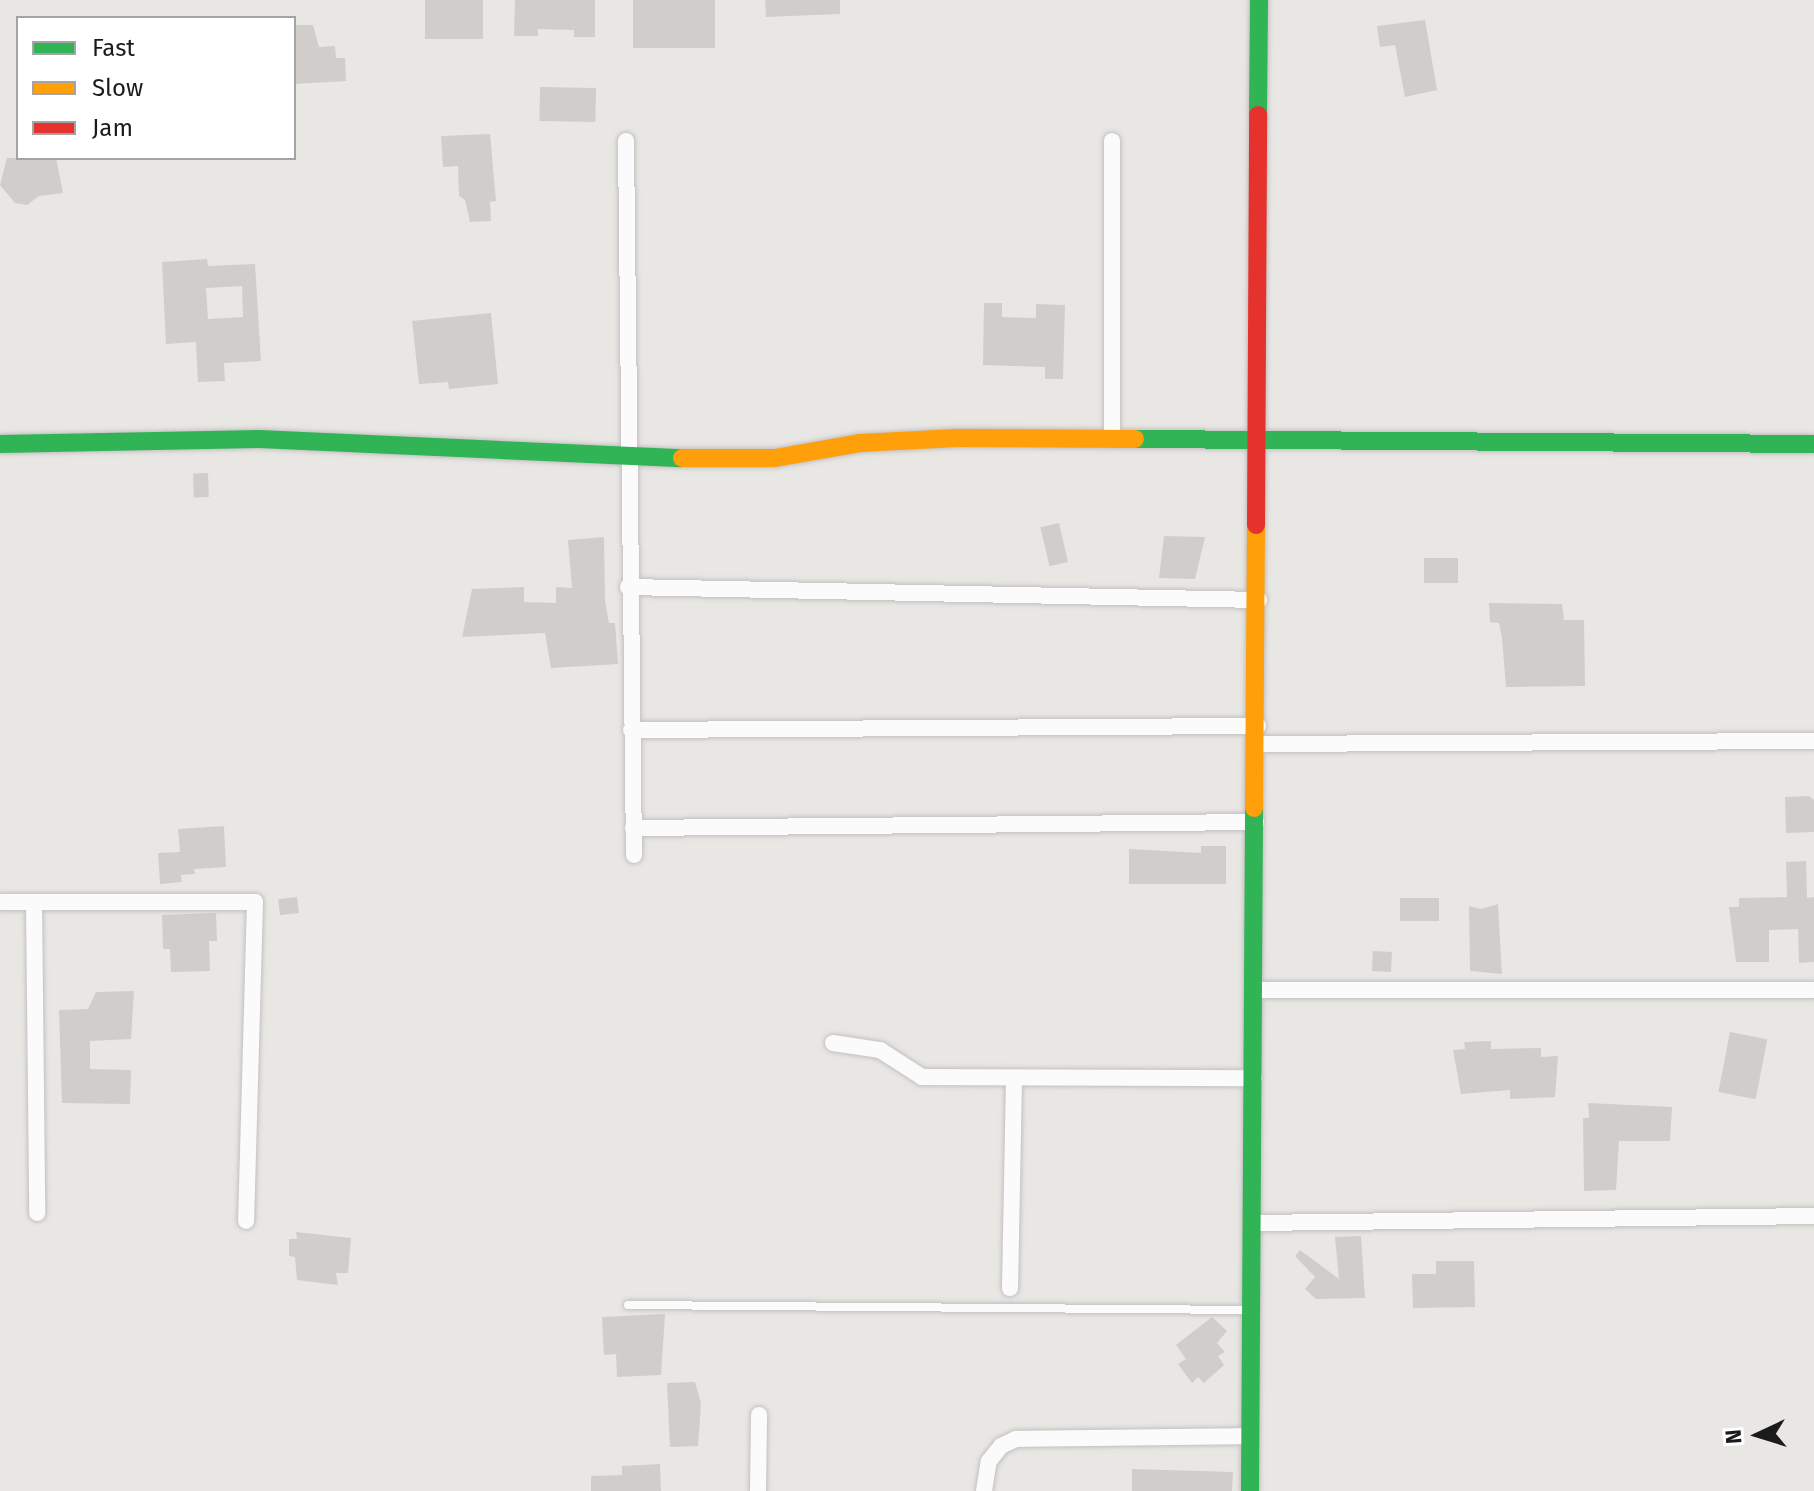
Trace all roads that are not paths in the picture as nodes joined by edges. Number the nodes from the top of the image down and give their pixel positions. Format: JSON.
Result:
{"nodes":[{"id":1,"x":1259,"y":0,"type":"edge"},
{"id":2,"x":626,"y":141,"type":"dead end"},
{"id":3,"x":1112,"y":141,"type":"dead end"},
{"id":4,"x":1112,"y":439,"type":"junction"},
{"id":5,"x":1260,"y":442,"type":"junction"},
{"id":6,"x":0,"y":444,"type":"edge"},
{"id":7,"x":1814,"y":444,"type":"edge"},
{"id":8,"x":626,"y":457,"type":"junction"},
{"id":9,"x":628,"y":587,"type":"junction"},
{"id":10,"x":1259,"y":600,"type":"junction"},
{"id":11,"x":631,"y":730,"type":"junction"},
{"id":12,"x":1257,"y":735,"type":"junction"},
{"id":13,"x":1814,"y":741,"type":"edge"},
{"id":14,"x":1256,"y":822,"type":"junction"},
{"id":15,"x":633,"y":828,"type":"junction"},
{"id":16,"x":634,"y":855,"type":"dead end"},
{"id":17,"x":0,"y":902,"type":"edge"},
{"id":18,"x":34,"y":902,"type":"junction"},
{"id":19,"x":1255,"y":990,"type":"junction"},
{"id":20,"x":1814,"y":990,"type":"edge"},
{"id":21,"x":833,"y":1043,"type":"dead end"},
{"id":22,"x":1014,"y":1078,"type":"junction"},
{"id":23,"x":1254,"y":1078,"type":"junction"},
{"id":24,"x":37,"y":1213,"type":"dead end"},
{"id":25,"x":1814,"y":1216,"type":"edge"},
{"id":26,"x":246,"y":1221,"type":"dead end"},
{"id":27,"x":1252,"y":1223,"type":"junction"},
{"id":28,"x":1010,"y":1288,"type":"dead end"},
{"id":29,"x":628,"y":1305,"type":"dead end"},
{"id":30,"x":1252,"y":1310,"type":"junction"},
{"id":31,"x":759,"y":1415,"type":"dead end"},
{"id":32,"x":1250,"y":1436,"type":"junction"},
{"id":33,"x":758,"y":1491,"type":"edge"},
{"id":34,"x":984,"y":1491,"type":"edge"},
{"id":35,"x":1250,"y":1491,"type":"edge"}],
"edges":[{"from":1,"to":5,"type":"street"},
{"from":2,"to":8,"type":"street"},
{"from":3,"to":4,"type":"street"},
{"from":4,"to":5,"type":"street"},
{"from":4,"to":8,"type":"street"},
{"from":5,"to":7,"type":"street"},
{"from":5,"to":10,"type":"street"},
{"from":6,"to":8,"type":"street"},
{"from":8,"to":9,"type":"street"},
{"from":9,"to":10,"type":"street"},
{"from":9,"to":11,"type":"street"},
{"from":10,"to":12,"type":"street"},
{"from":11,"to":12,"type":"street"},
{"from":11,"to":15,"type":"street"},
{"from":12,"to":13,"type":"street"},
{"from":12,"to":14,"type":"street"},
{"from":14,"to":15,"type":"street"},
{"from":14,"to":19,"type":"street"},
{"from":15,"to":16,"type":"street"},
{"from":17,"to":18,"type":"street"},
{"from":18,"to":24,"type":"street"},
{"from":18,"to":26,"type":"street"},
{"from":19,"to":20,"type":"street"},
{"from":19,"to":23,"type":"street"},
{"from":21,"to":22,"type":"street"},
{"from":22,"to":23,"type":"street"},
{"from":22,"to":28,"type":"street"},
{"from":23,"to":27,"type":"street"},
{"from":25,"to":27,"type":"street"},
{"from":27,"to":30,"type":"street"},
{"from":29,"to":30,"type":"lane"},
{"from":30,"to":32,"type":"street"},
{"from":31,"to":33,"type":"street"},
{"from":32,"to":34,"type":"street"},
{"from":32,"to":35,"type":"street"}]}
